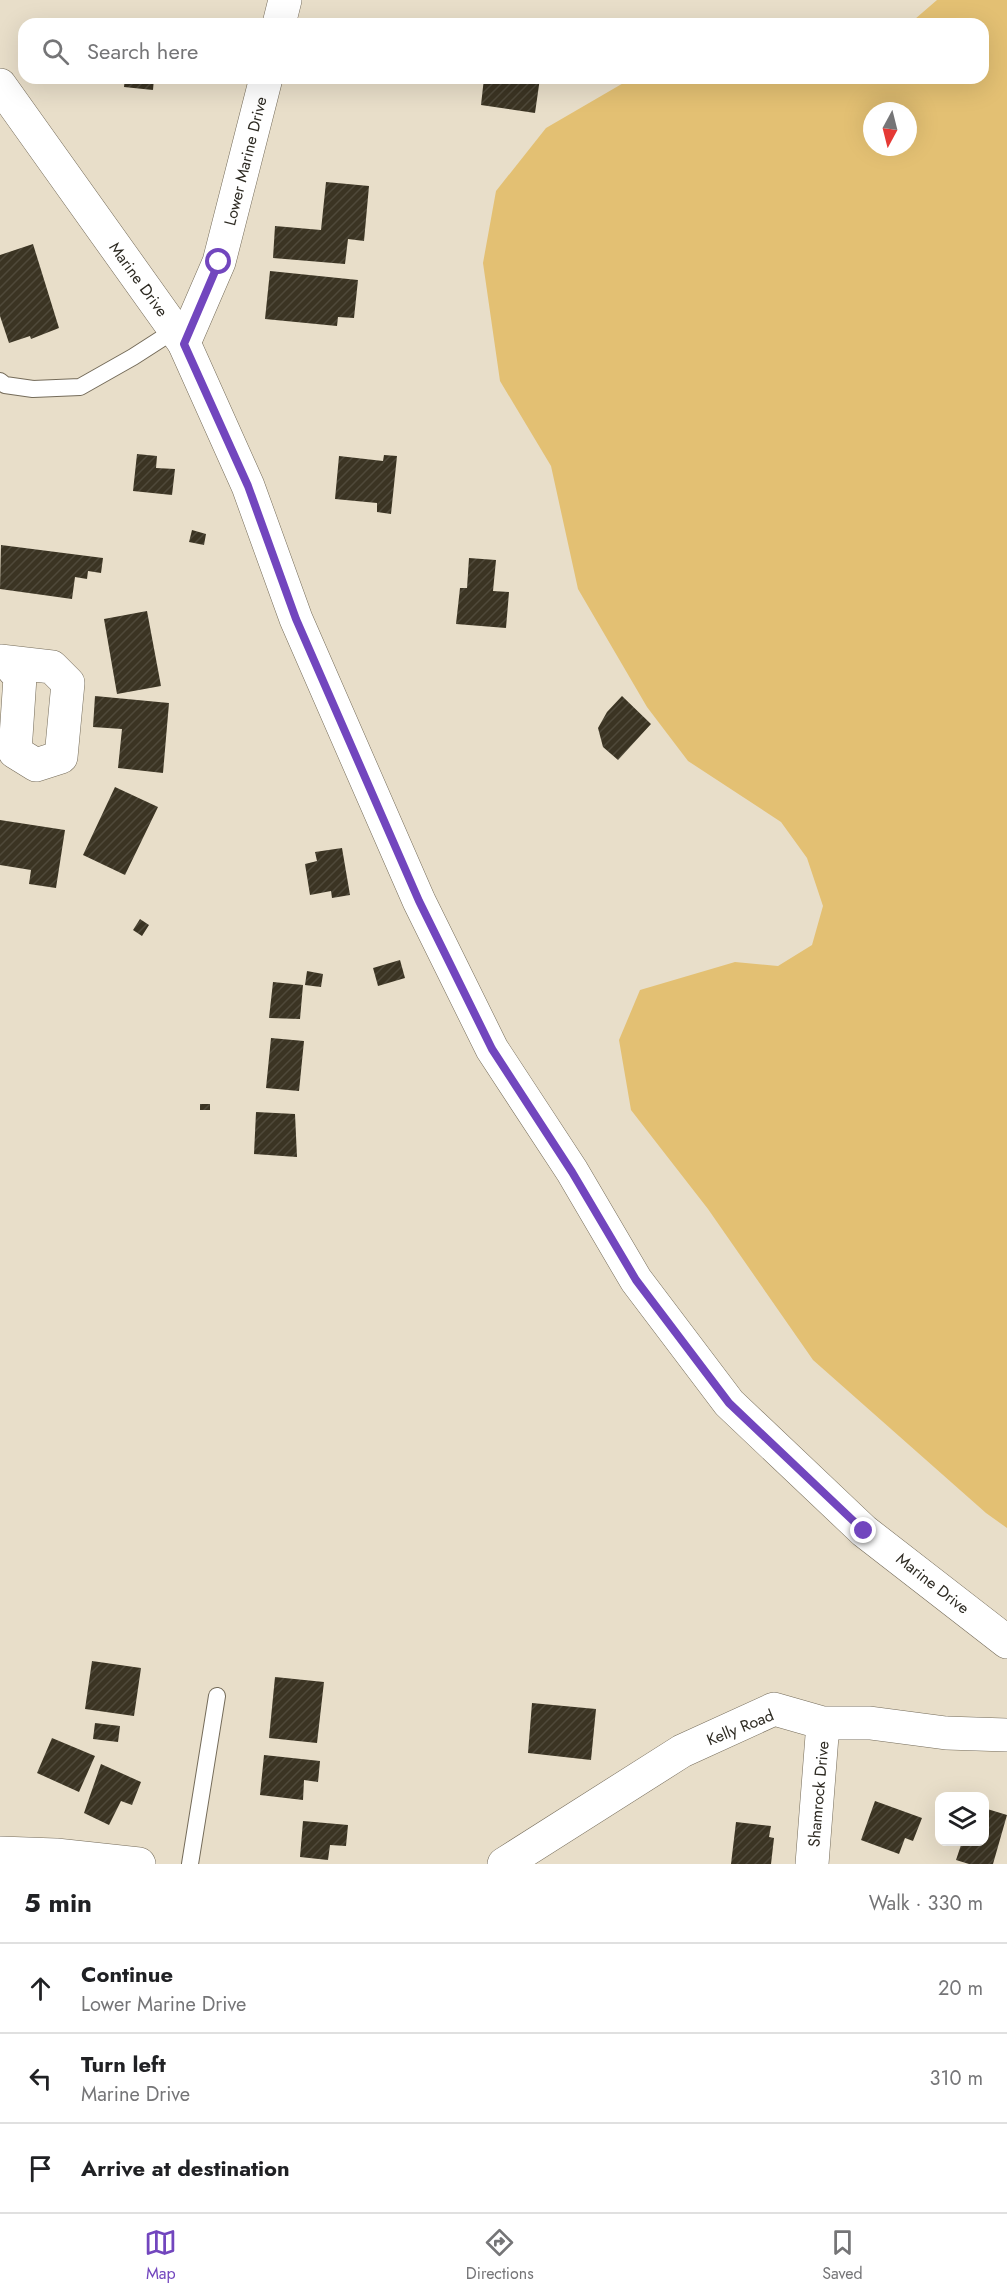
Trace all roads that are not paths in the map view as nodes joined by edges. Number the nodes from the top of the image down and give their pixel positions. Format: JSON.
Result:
{"nodes":[{"id":1,"x":285,"y":0,"type":"edge"},
{"id":2,"x":280,"y":18,"type":"edge"},
{"id":3,"x":264,"y":84,"type":"edge"},
{"id":4,"x":0,"y":85,"type":"edge"},
{"id":5,"x":179,"y":337,"type":"junction"},
{"id":6,"x":0,"y":381,"type":"edge"},
{"id":7,"x":1007,"y":1642,"type":"edge"},
{"id":8,"x":217,"y":1695,"type":"dead end"},
{"id":9,"x":823,"y":1723,"type":"junction"},
{"id":10,"x":1007,"y":1735,"type":"edge"},
{"id":11,"x":0,"y":1853,"type":"edge"},
{"id":12,"x":56,"y":1860,"type":"edge"},
{"id":13,"x":139,"y":1864,"type":"edge"},
{"id":14,"x":190,"y":1864,"type":"edge"},
{"id":15,"x":504,"y":1864,"type":"edge"},
{"id":16,"x":812,"y":1864,"type":"edge"}],
"edges":[{"from":1,"to":2,"type":"street"},
{"from":3,"to":5,"type":"street","name":"Lower Marine Drive"},
{"from":4,"to":5,"type":"street","name":"Marine Drive"},
{"from":5,"to":6,"type":"lane"},
{"from":5,"to":7,"type":"street","name":"Marine Drive"},
{"from":8,"to":14,"type":"lane"},
{"from":9,"to":10,"type":"street","name":"Kelly Road"},
{"from":9,"to":15,"type":"street","name":"Kelly Road"},
{"from":9,"to":16,"type":"street","name":"Shamrock Drive"},
{"from":11,"to":12,"type":"street"},
{"from":12,"to":13,"type":"street"}]}
